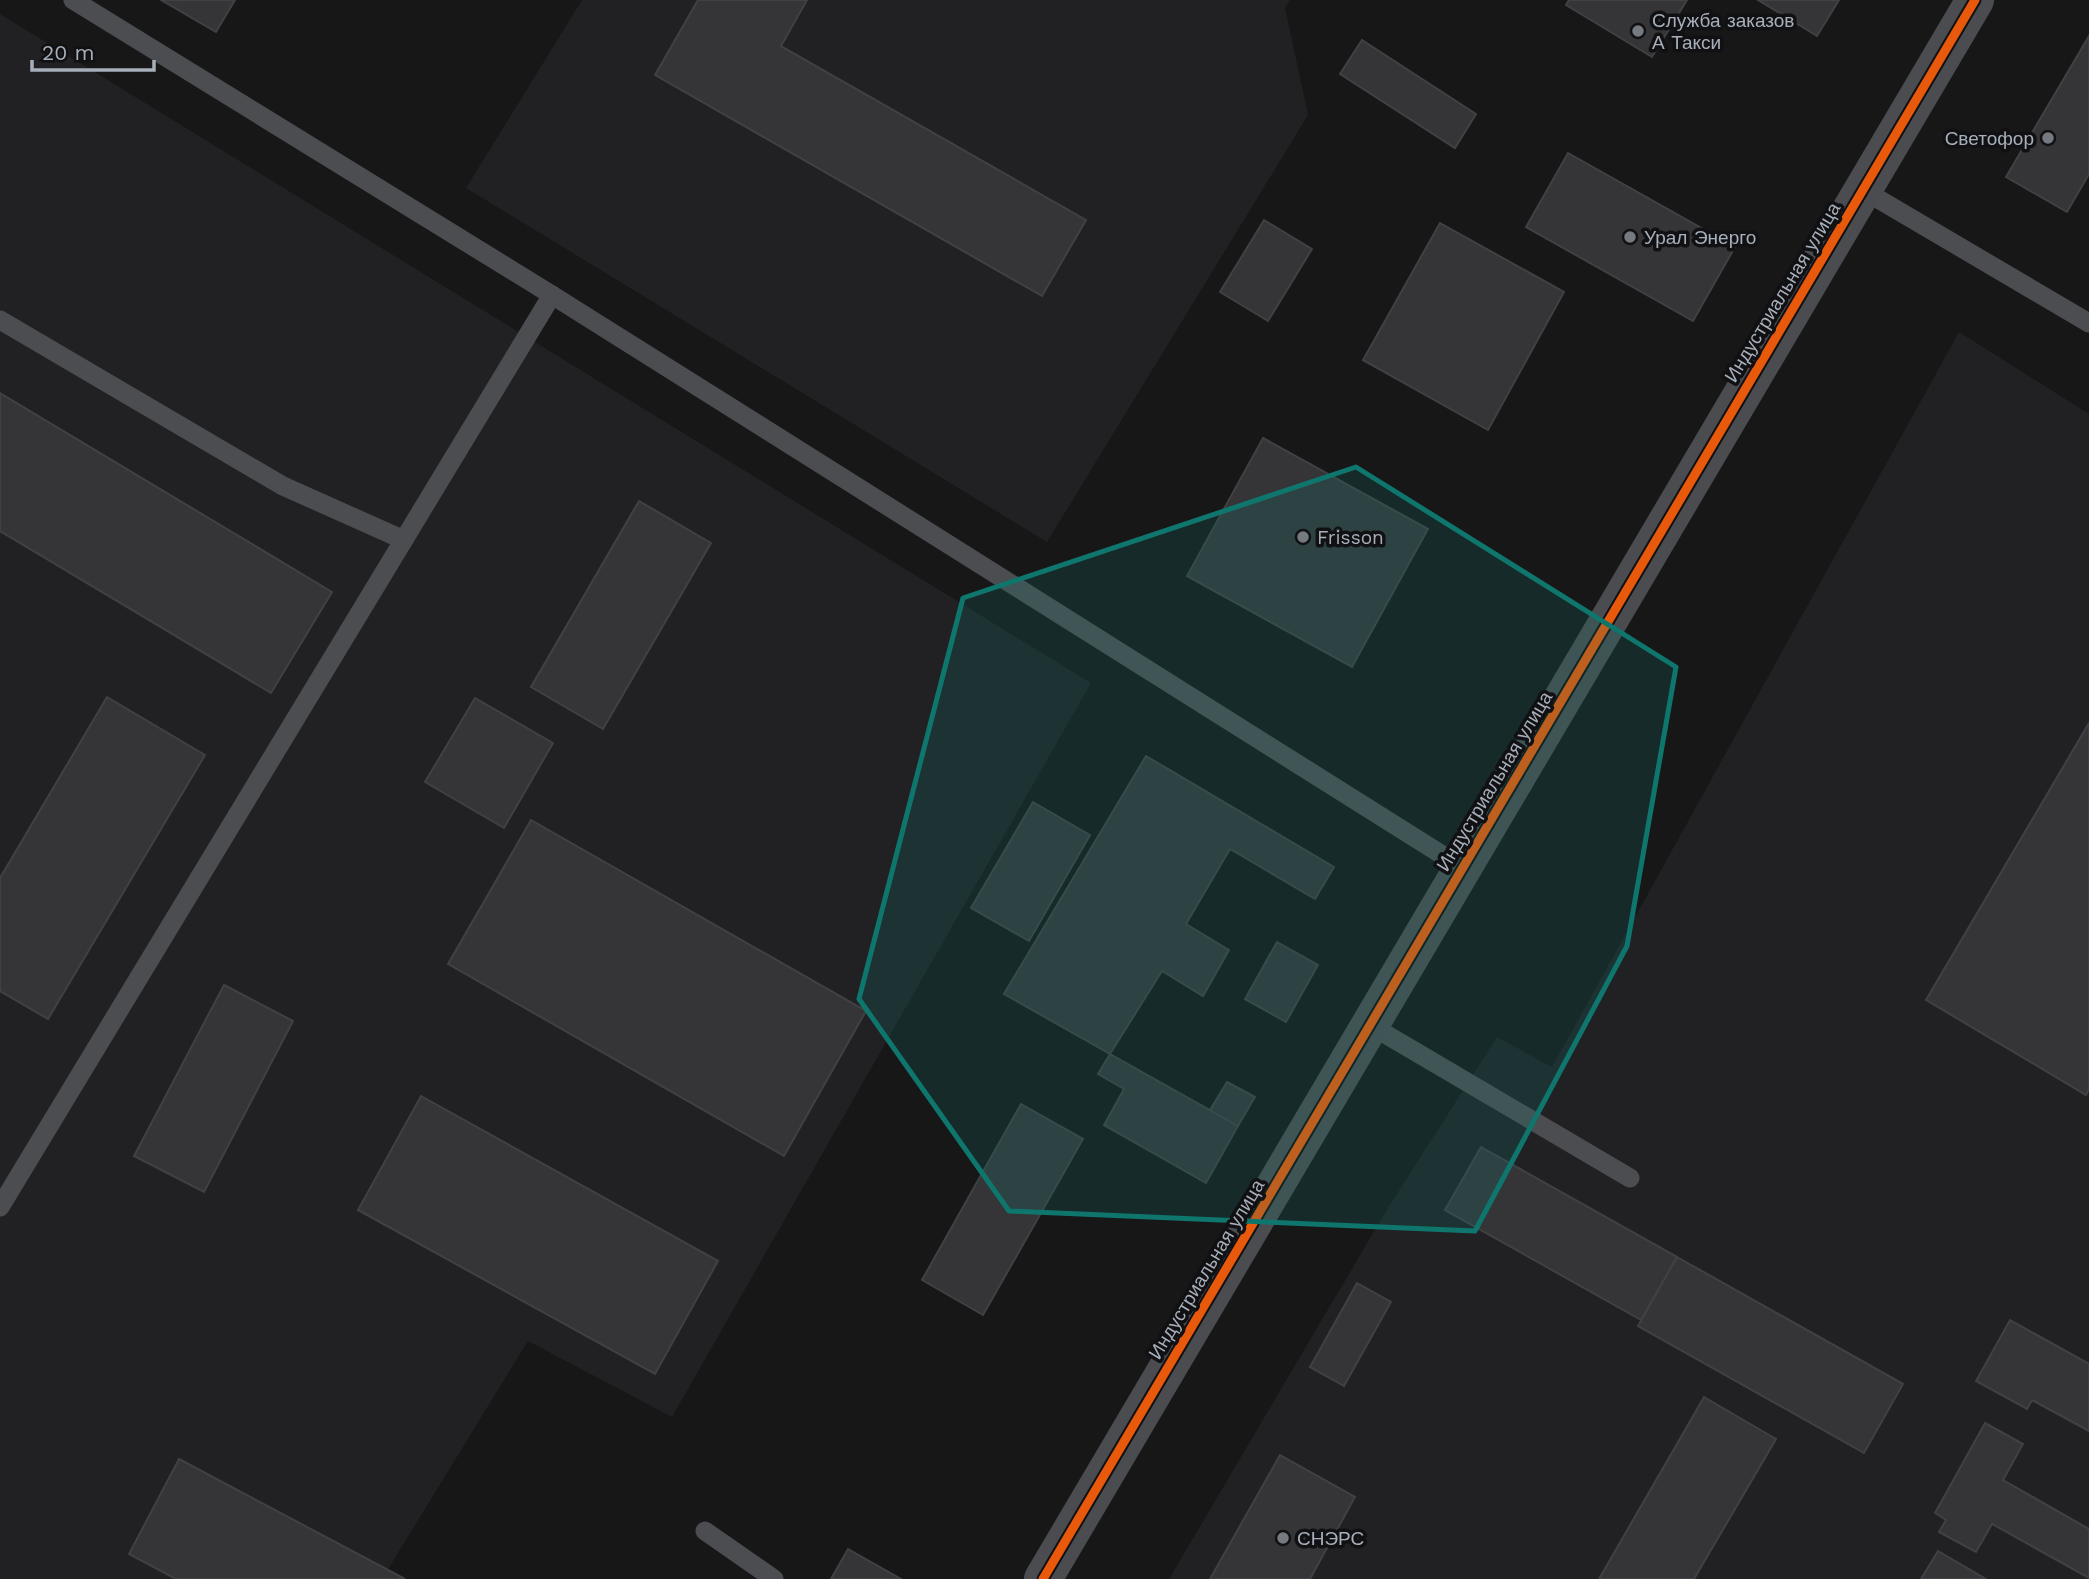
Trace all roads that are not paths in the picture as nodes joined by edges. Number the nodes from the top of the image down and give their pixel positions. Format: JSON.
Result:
{"nodes":[{"id":1,"x":73,"y":0,"type":"edge"},
{"id":2,"x":1975,"y":0,"type":"edge"},
{"id":3,"x":1863,"y":190,"type":"junction"},
{"id":4,"x":552,"y":295,"type":"junction"},
{"id":5,"x":0,"y":320,"type":"edge"},
{"id":6,"x":2089,"y":323,"type":"edge"},
{"id":7,"x":404,"y":540,"type":"junction"},
{"id":8,"x":1463,"y":869,"type":"junction"},
{"id":9,"x":1370,"y":1025,"type":"junction"},
{"id":10,"x":1630,"y":1178,"type":"dead end"},
{"id":11,"x":0,"y":1207,"type":"edge"},
{"id":12,"x":705,"y":1531,"type":"dead end"},
{"id":13,"x":774,"y":1579,"type":"edge"},
{"id":14,"x":1043,"y":1579,"type":"edge"}],
"edges":[{"from":1,"to":4,"type":"lane"},
{"from":2,"to":3,"type":"street","name":"Индустриальная улица"},
{"from":3,"to":6,"type":"lane"},
{"from":3,"to":8,"type":"street","name":"Индустриальная улица"},
{"from":4,"to":7,"type":"lane"},
{"from":4,"to":8,"type":"lane"},
{"from":5,"to":7,"type":"lane"},
{"from":7,"to":11,"type":"lane"},
{"from":8,"to":9,"type":"street","name":"Индустриальная улица"},
{"from":9,"to":10,"type":"lane"},
{"from":9,"to":14,"type":"street","name":"Индустриальная улица"},
{"from":12,"to":13,"type":"lane"}]}
